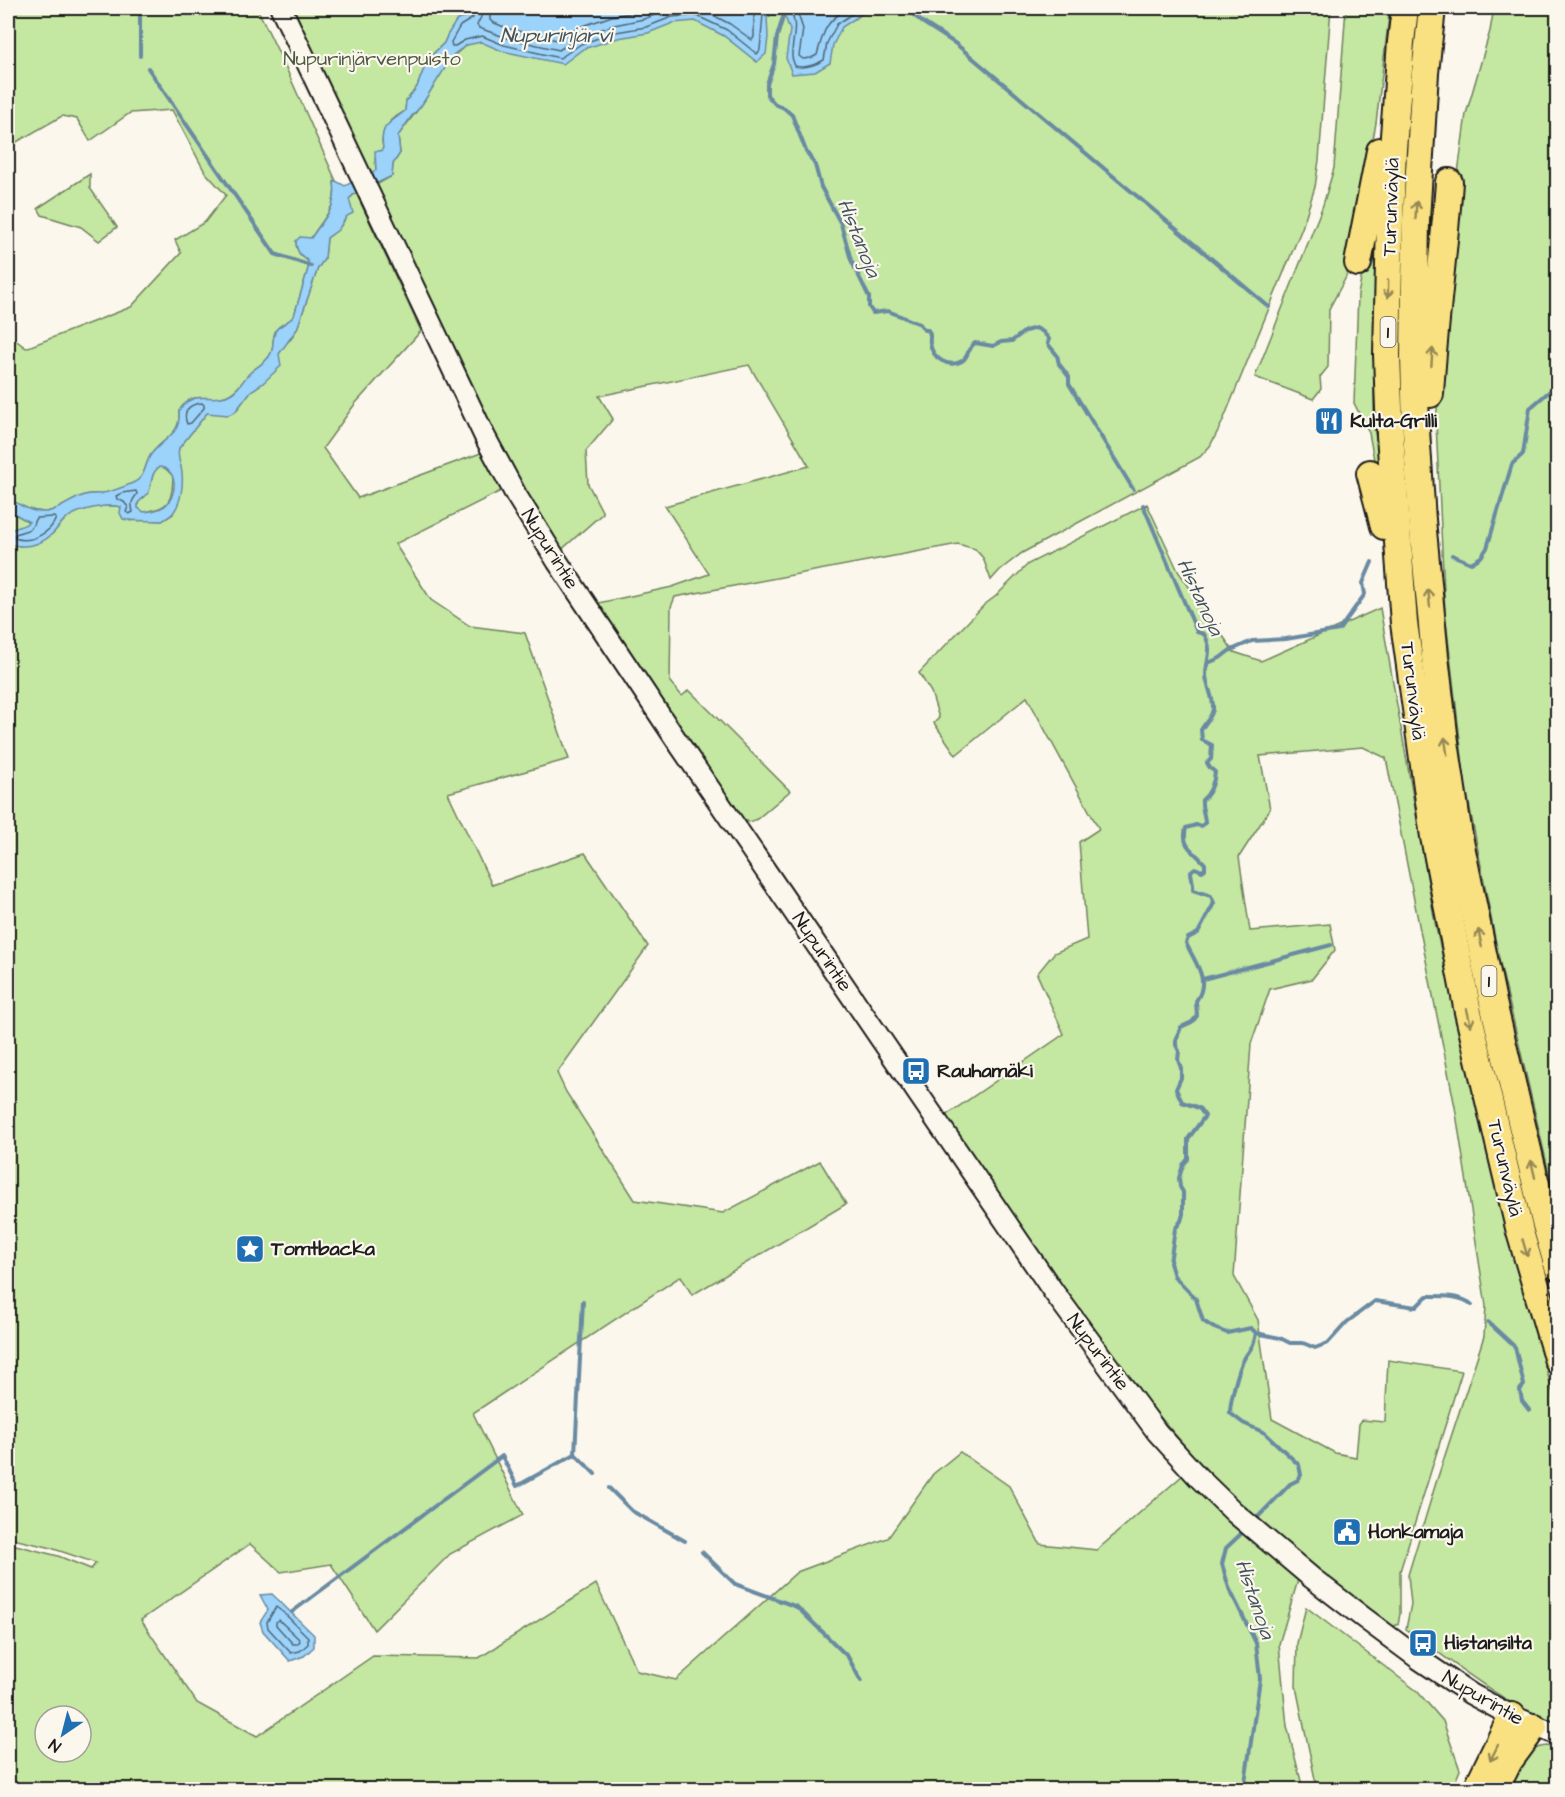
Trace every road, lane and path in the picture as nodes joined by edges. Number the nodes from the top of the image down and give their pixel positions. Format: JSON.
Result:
{"nodes":[{"id":1,"x":281,"y":8,"type":"edge"},
{"id":2,"x":1405,"y":8,"type":"edge"},
{"id":3,"x":1432,"y":8,"type":"edge"},
{"id":4,"x":1401,"y":42,"type":"junction"},
{"id":5,"x":1449,"y":182,"type":"dead end"},
{"id":6,"x":1358,"y":262,"type":"dead end"},
{"id":7,"x":1370,"y":473,"type":"dead end"},
{"id":8,"x":1422,"y":520,"type":"junction"},
{"id":9,"x":1404,"y":623,"type":"junction"},
{"id":10,"x":1557,"y":1267,"type":"edge"},
{"id":11,"x":1557,"y":1361,"type":"edge"},
{"id":12,"x":1535,"y":1726,"type":"edge"},
{"id":13,"x":1476,"y":1790,"type":"edge"},
{"id":14,"x":1495,"y":1790,"type":"edge"}],
"edges":[{"from":1,"to":12,"type":"main road","name":"Nupurintie"},
{"from":2,"to":4,"type":"highway","name":"Turunväylä","number":"1"},
{"from":8,"to":3,"type":"highway","name":"Turunväylä","number":"1","one_way":true},
{"from":4,"to":6,"type":"highway"},
{"from":4,"to":9,"type":"highway","name":"Turunväylä","number":"1","one_way":true},
{"from":8,"to":5,"type":"highway","one_way":true},
{"from":7,"to":9,"type":"highway"},
{"from":10,"to":8,"type":"highway","name":"Turunväylä","number":"1","one_way":true},
{"from":9,"to":11,"type":"highway","name":"Turunväylä","number":"1","one_way":true},
{"from":12,"to":13,"type":"highway","one_way":true},
{"from":12,"to":14,"type":"highway"}]}
